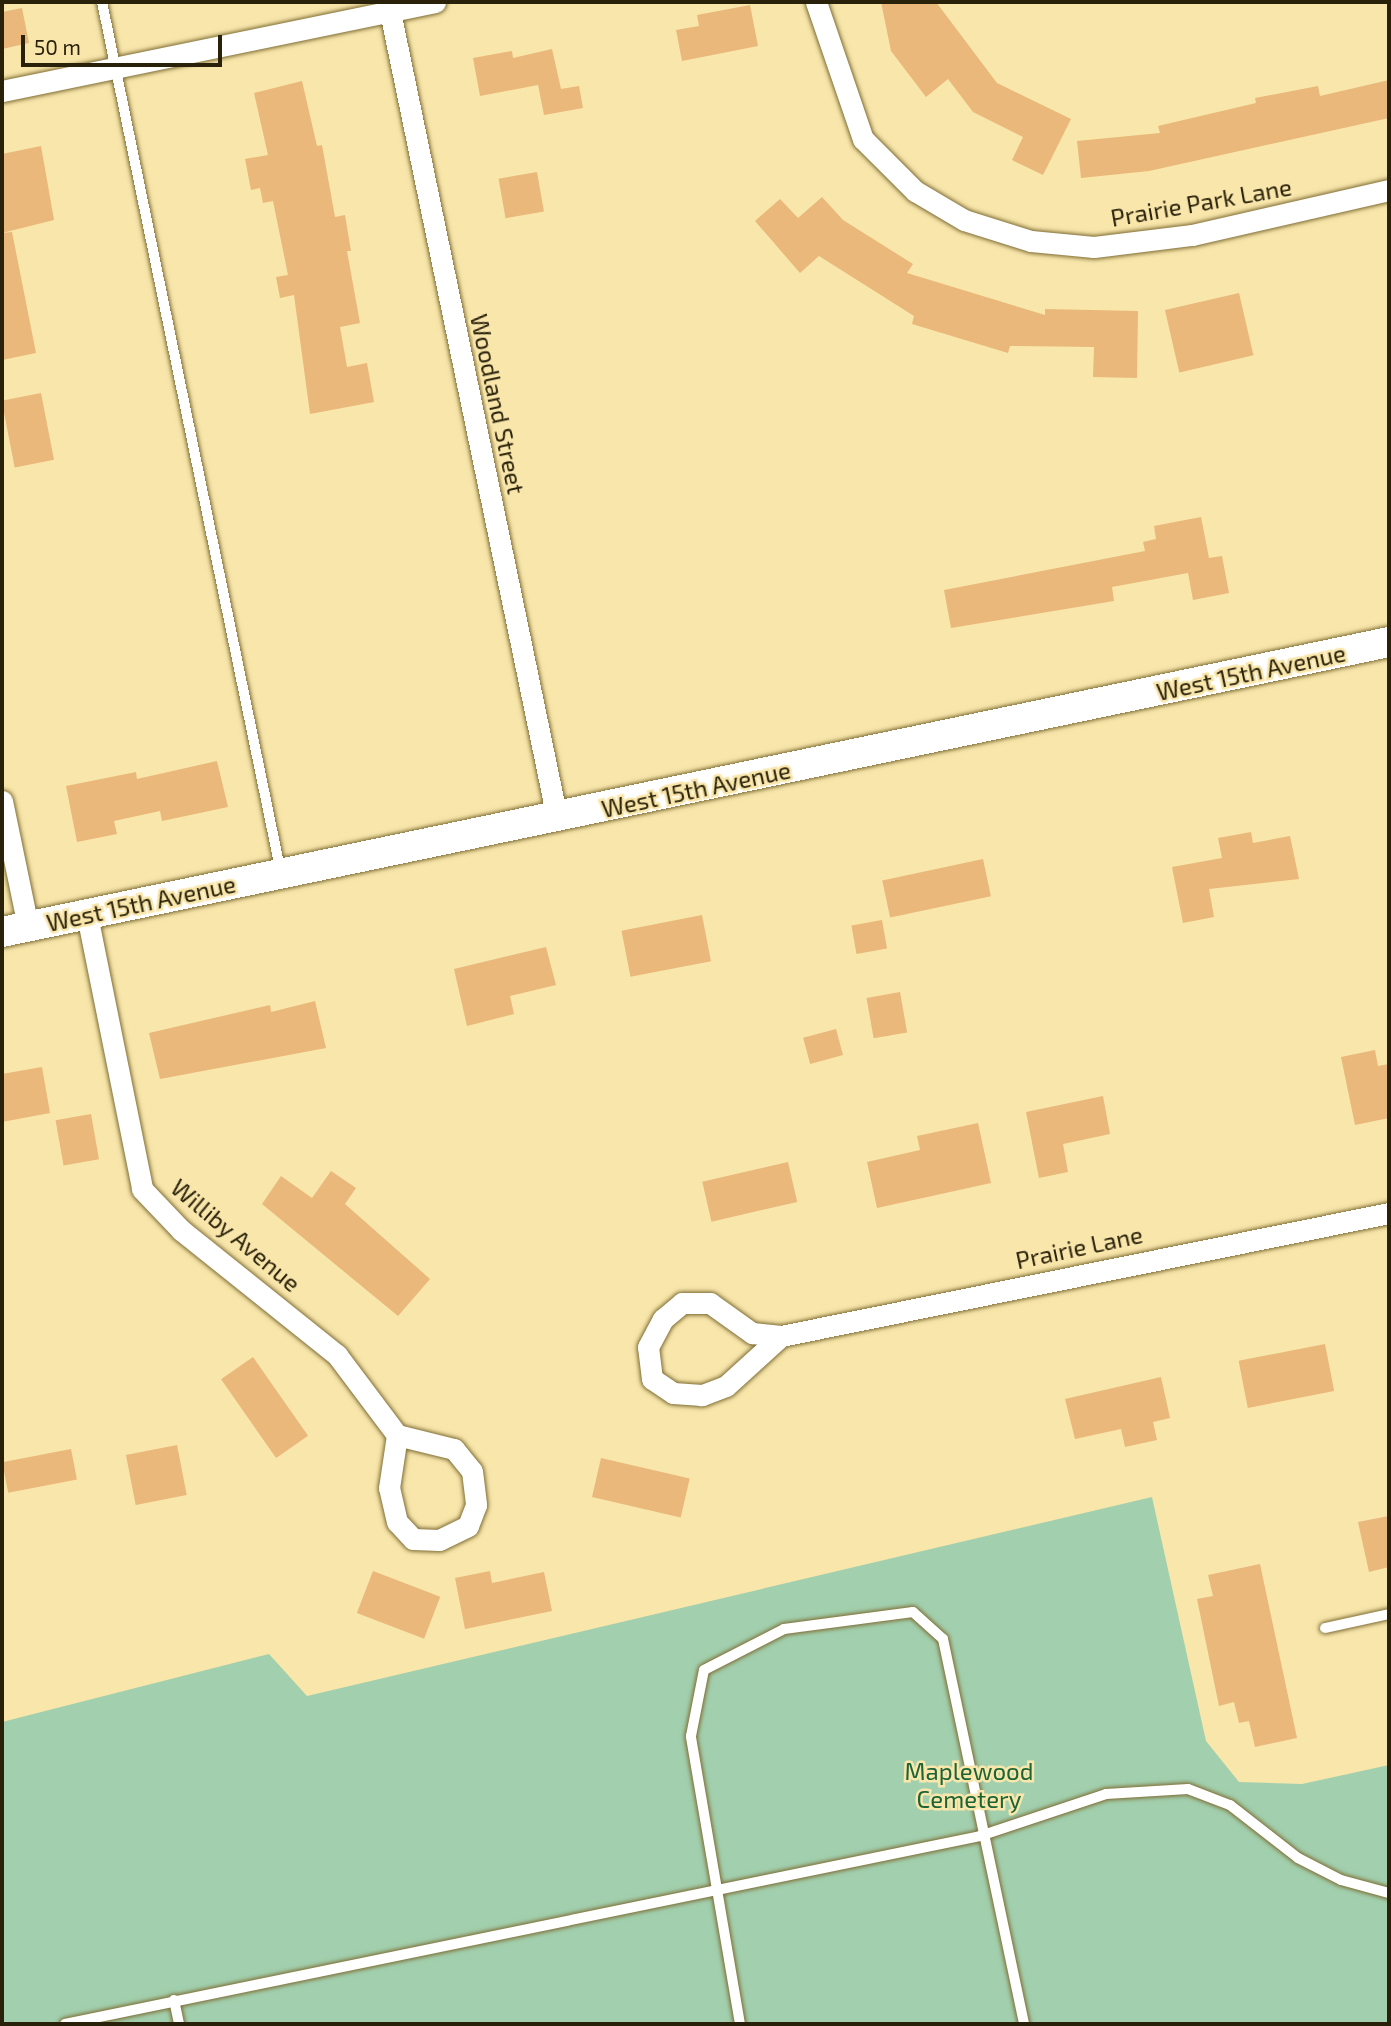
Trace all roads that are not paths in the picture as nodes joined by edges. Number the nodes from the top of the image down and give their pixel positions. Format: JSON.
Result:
{"nodes":[{"id":1,"x":102,"y":2,"type":"edge"},
{"id":2,"x":435,"y":2,"type":"edge"},
{"id":3,"x":816,"y":2,"type":"edge"},
{"id":4,"x":389,"y":6,"type":"edge"},
{"id":5,"x":115,"y":68,"type":"junction"},
{"id":6,"x":2,"y":91,"type":"edge"},
{"id":7,"x":1389,"y":190,"type":"edge"},
{"id":8,"x":1389,"y":642,"type":"edge"},
{"id":9,"x":2,"y":802,"type":"edge"},
{"id":10,"x":557,"y":818,"type":"junction"},
{"id":11,"x":281,"y":874,"type":"junction"},
{"id":12,"x":87,"y":915,"type":"junction"},
{"id":13,"x":15,"y":929,"type":"edge"},
{"id":14,"x":1389,"y":1213,"type":"edge"},
{"id":15,"x":780,"y":1336,"type":"junction"},
{"id":16,"x":397,"y":1435,"type":"junction"},
{"id":17,"x":1389,"y":1614,"type":"edge"},
{"id":18,"x":1325,"y":1628,"type":"dead end"},
{"id":19,"x":980,"y":1836,"type":"junction"},
{"id":20,"x":717,"y":1890,"type":"junction"},
{"id":21,"x":1389,"y":1893,"type":"edge"},
{"id":22,"x":174,"y":2000,"type":"junction"},
{"id":23,"x":65,"y":2024,"type":"edge"},
{"id":24,"x":179,"y":2024,"type":"edge"},
{"id":25,"x":740,"y":2024,"type":"edge"},
{"id":26,"x":1024,"y":2024,"type":"edge"}],
"edges":[{"from":1,"to":5,"type":"lane"},
{"from":2,"to":4,"type":"street"},
{"from":3,"to":7,"type":"street","name":"Prairie Park Lane"},
{"from":4,"to":5,"type":"street"},
{"from":4,"to":10,"type":"street","name":"Woodland Street"},
{"from":5,"to":6,"type":"street"},
{"from":5,"to":11,"type":"lane"},
{"from":8,"to":10,"type":"street","name":"West 15th Avenue"},
{"from":9,"to":13,"type":"street"},
{"from":10,"to":11,"type":"street","name":"West 15th Avenue"},
{"from":11,"to":12,"type":"street","name":"West 15th Avenue"},
{"from":12,"to":13,"type":"street","name":"West 15th Avenue"},
{"from":12,"to":16,"type":"street","name":"Williby Avenue"},
{"from":14,"to":15,"type":"street","name":"Prairie Lane"},
{"from":15,"to":15,"type":"street","name":"Prairie Lane"},
{"from":16,"to":16,"type":"street"},
{"from":17,"to":18,"type":"lane"},
{"from":19,"to":20,"type":"lane"},
{"from":19,"to":20,"type":"lane"},
{"from":19,"to":21,"type":"lane"},
{"from":19,"to":26,"type":"lane"},
{"from":20,"to":22,"type":"lane"},
{"from":20,"to":25,"type":"lane"},
{"from":22,"to":23,"type":"lane"},
{"from":22,"to":24,"type":"lane"}]}
